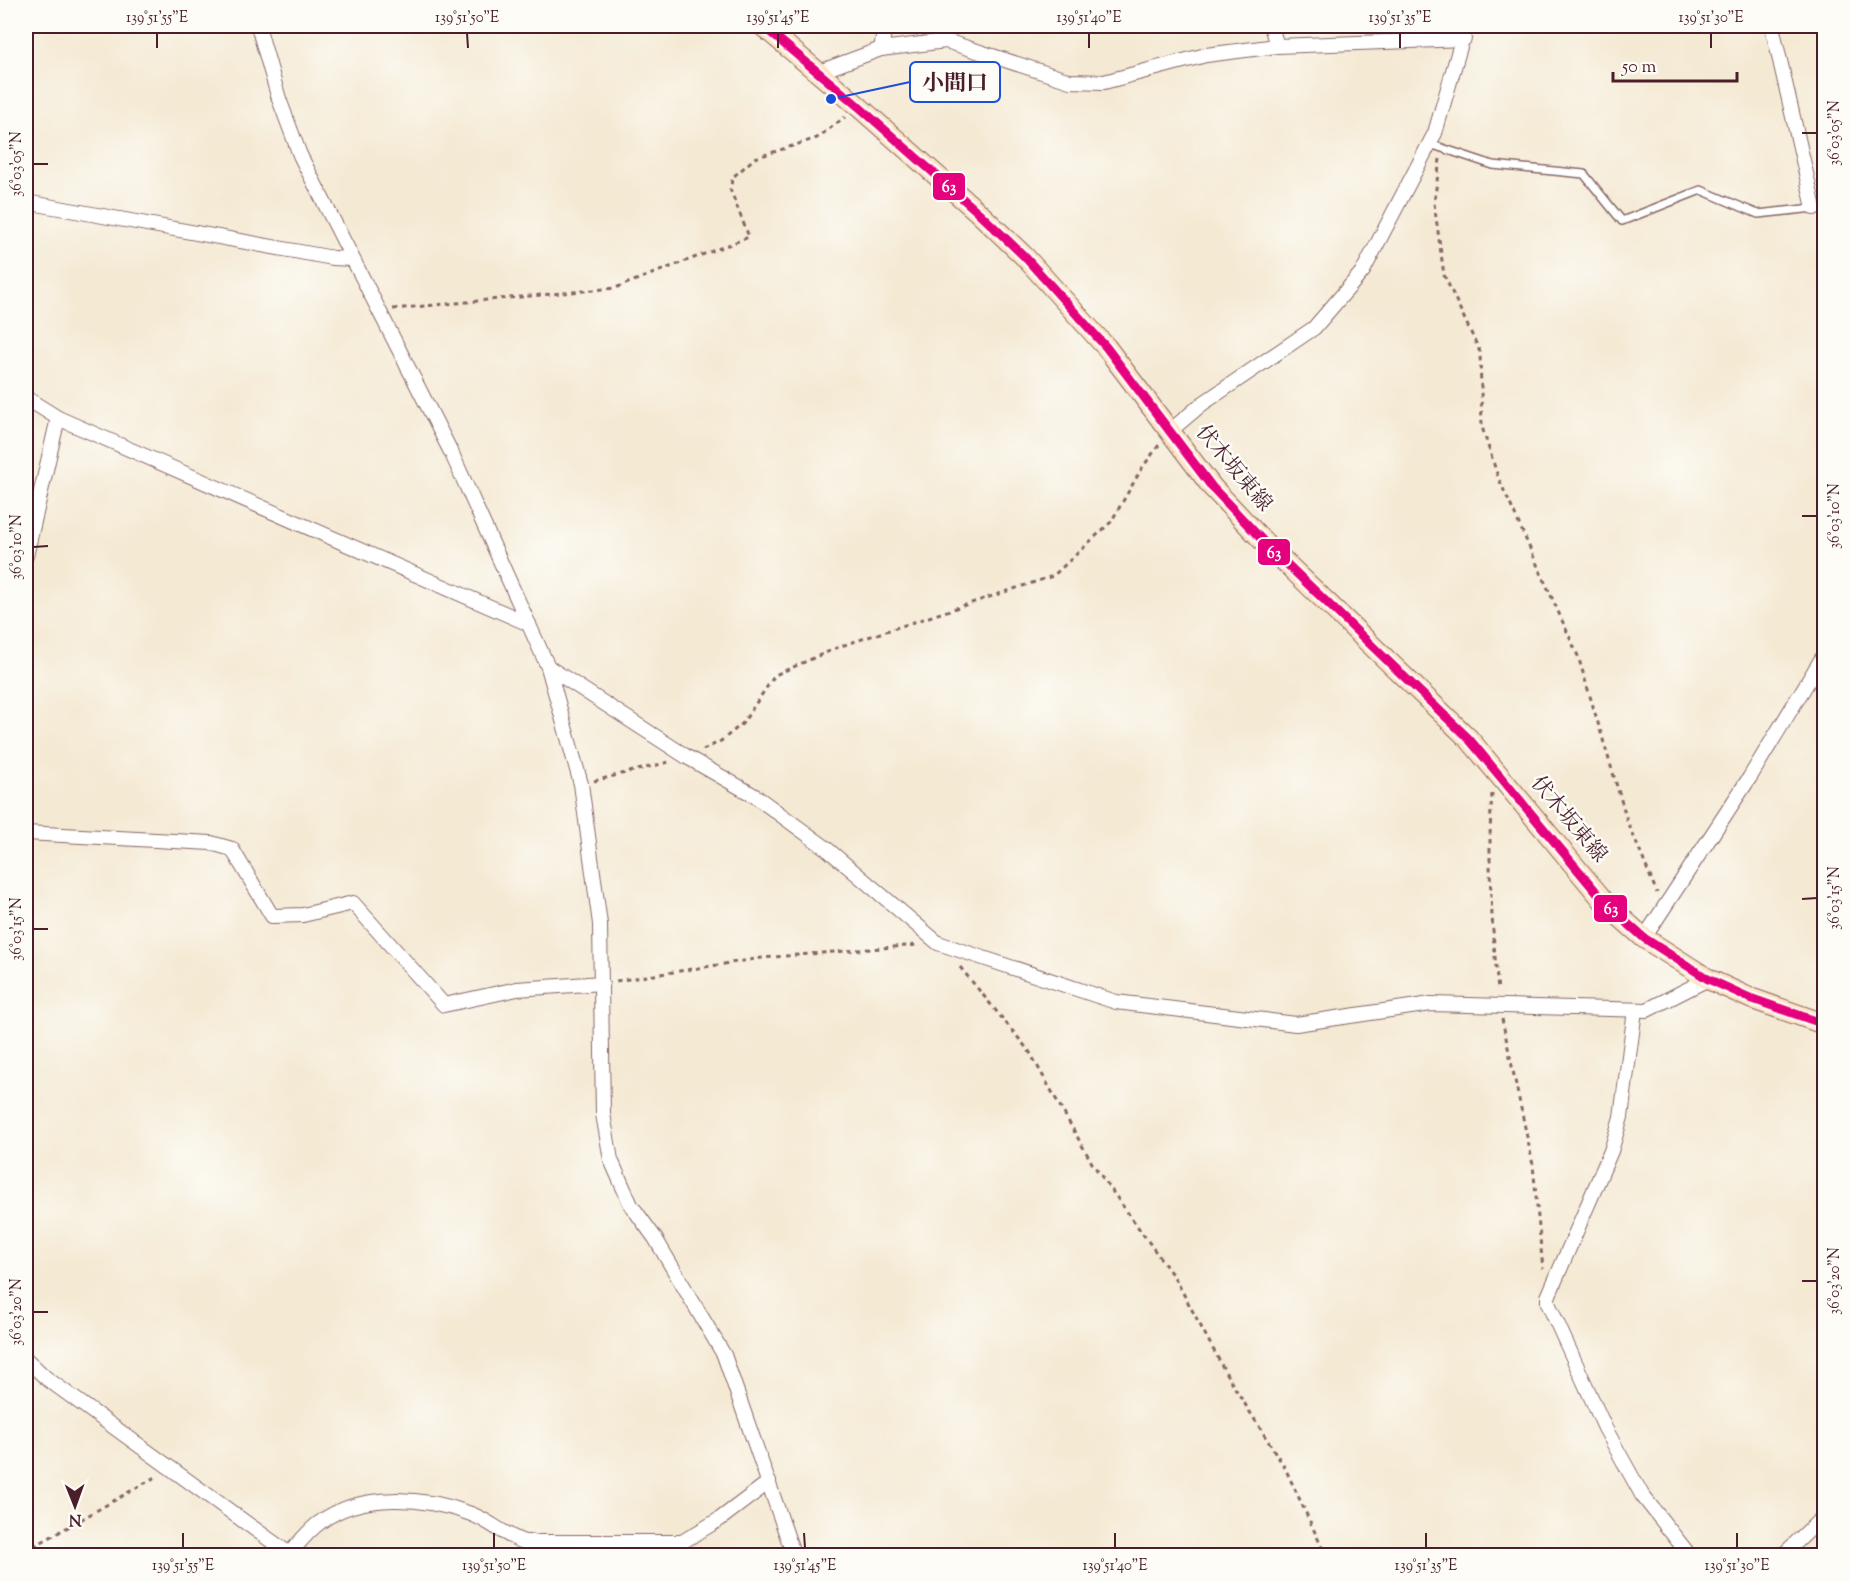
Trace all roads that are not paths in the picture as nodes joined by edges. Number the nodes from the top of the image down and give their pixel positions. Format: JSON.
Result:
{"nodes":[{"id":1,"x":258,"y":26,"type":"edge"},
{"id":2,"x":763,"y":26,"type":"edge"},
{"id":3,"x":885,"y":26,"type":"edge"},
{"id":4,"x":1271,"y":26,"type":"edge"},
{"id":5,"x":1772,"y":26,"type":"edge"},
{"id":6,"x":1465,"y":32,"type":"edge"},
{"id":7,"x":1276,"y":46,"type":"junction"},
{"id":8,"x":880,"y":49,"type":"junction"},
{"id":9,"x":819,"y":72,"type":"junction"},
{"id":10,"x":1435,"y":146,"type":"junction"},
{"id":11,"x":26,"y":202,"type":"edge"},
{"id":12,"x":1814,"y":208,"type":"joint"},
{"id":13,"x":352,"y":259,"type":"junction"},
{"id":14,"x":26,"y":398,"type":"edge"},
{"id":15,"x":58,"y":418,"type":"junction"},
{"id":16,"x":1170,"y":431,"type":"junction"},
{"id":17,"x":26,"y":556,"type":"edge"},
{"id":18,"x":529,"y":624,"type":"junction"},
{"id":19,"x":1824,"y":655,"type":"edge"},
{"id":20,"x":548,"y":667,"type":"junction"},
{"id":21,"x":26,"y":833,"type":"edge"},
{"id":22,"x":1644,"y":938,"type":"junction"},
{"id":23,"x":1708,"y":979,"type":"junction"},
{"id":24,"x":602,"y":983,"type":"junction"},
{"id":25,"x":1635,"y":1010,"type":"junction"},
{"id":26,"x":1824,"y":1024,"type":"edge"},
{"id":27,"x":26,"y":1359,"type":"edge"},
{"id":28,"x":769,"y":1482,"type":"junction"},
{"id":29,"x":1824,"y":1516,"type":"edge"},
{"id":30,"x":291,"y":1554,"type":"edge"},
{"id":31,"x":794,"y":1556,"type":"edge"},
{"id":32,"x":1690,"y":1556,"type":"edge"},
{"id":33,"x":1782,"y":1556,"type":"edge"}],
"edges":[{"from":1,"to":13,"type":"street"},
{"from":2,"to":9,"type":"main road","name":"伏木坂東線"},
{"from":3,"to":8,"type":"street"},
{"from":4,"to":7,"type":"street"},
{"from":5,"to":12,"type":"street"},
{"from":6,"to":7,"type":"street"},
{"from":6,"to":10,"type":"street"},
{"from":7,"to":8,"type":"street"},
{"from":8,"to":9,"type":"street"},
{"from":9,"to":16,"type":"main road","name":"伏木坂東線"},
{"from":10,"to":12,"type":"lane"},
{"from":10,"to":16,"type":"street"},
{"from":11,"to":13,"type":"street"},
{"from":13,"to":18,"type":"street"},
{"from":14,"to":15,"type":"street"},
{"from":15,"to":17,"type":"street"},
{"from":15,"to":18,"type":"street"},
{"from":16,"to":22,"type":"main road","name":"伏木坂東線"},
{"from":18,"to":20,"type":"street"},
{"from":19,"to":22,"type":"street"},
{"from":20,"to":24,"type":"street"},
{"from":20,"to":25,"type":"street"},
{"from":21,"to":24,"type":"street"},
{"from":22,"to":23,"type":"main road","name":"伏木坂東線"},
{"from":23,"to":25,"type":"street"},
{"from":23,"to":26,"type":"main road","name":"伏木坂東線"},
{"from":24,"to":28,"type":"street"},
{"from":25,"to":32,"type":"street"},
{"from":27,"to":30,"type":"street"},
{"from":28,"to":30,"type":"street"},
{"from":28,"to":31,"type":"street"},
{"from":29,"to":33,"type":"street"}]}
